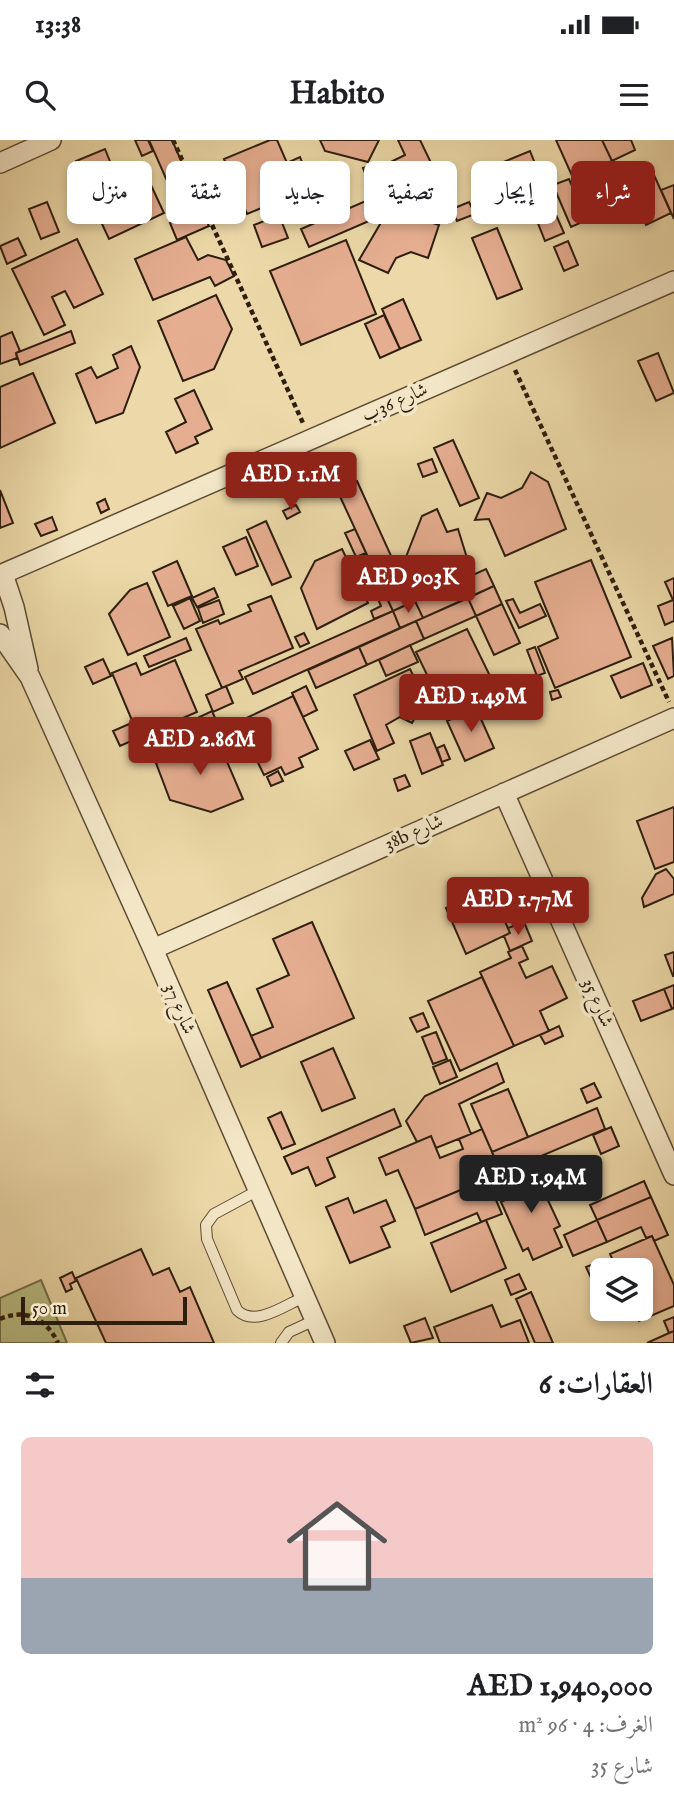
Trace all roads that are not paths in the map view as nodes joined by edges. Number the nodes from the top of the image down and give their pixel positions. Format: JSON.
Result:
{"nodes":[{"id":1,"x":51,"y":140,"type":"edge"},
{"id":2,"x":0,"y":163,"type":"edge"},
{"id":3,"x":674,"y":281,"type":"edge"},
{"id":4,"x":1,"y":575,"type":"edge"},
{"id":5,"x":0,"y":634,"type":"edge"},
{"id":6,"x":30,"y":677,"type":"junction"},
{"id":7,"x":674,"y":718,"type":"edge"},
{"id":8,"x":504,"y":793,"type":"junction"},
{"id":9,"x":153,"y":949,"type":"junction"},
{"id":10,"x":674,"y":1175,"type":"edge"},
{"id":11,"x":257,"y":1191,"type":"junction"},
{"id":12,"x":304,"y":1297,"type":"junction"},
{"id":13,"x":315,"y":1320,"type":"junction"},
{"id":14,"x":281,"y":1343,"type":"edge"},
{"id":15,"x":325,"y":1343,"type":"edge"}],
"edges":[{"from":1,"to":2,"type":"street"},
{"from":3,"to":4,"type":"street","name":"شارع 36ب"},
{"from":4,"to":6,"type":"street","name":"شارع 37"},
{"from":5,"to":6,"type":"street","name":"شارع 37"},
{"from":6,"to":9,"type":"street","name":"شارع 37"},
{"from":7,"to":8,"type":"street","name":"38b شارع"},
{"from":8,"to":9,"type":"street","name":"38b شارع"},
{"from":8,"to":10,"type":"street","name":"شارع 35"},
{"from":9,"to":11,"type":"street","name":"شارع 37"},
{"from":11,"to":12,"type":"street","name":"شارع 37"},
{"from":11,"to":12,"type":"lane"},
{"from":12,"to":13,"type":"street","name":"شارع 37"},
{"from":13,"to":14,"type":"lane"},
{"from":13,"to":15,"type":"street","name":"شارع 37"}]}
